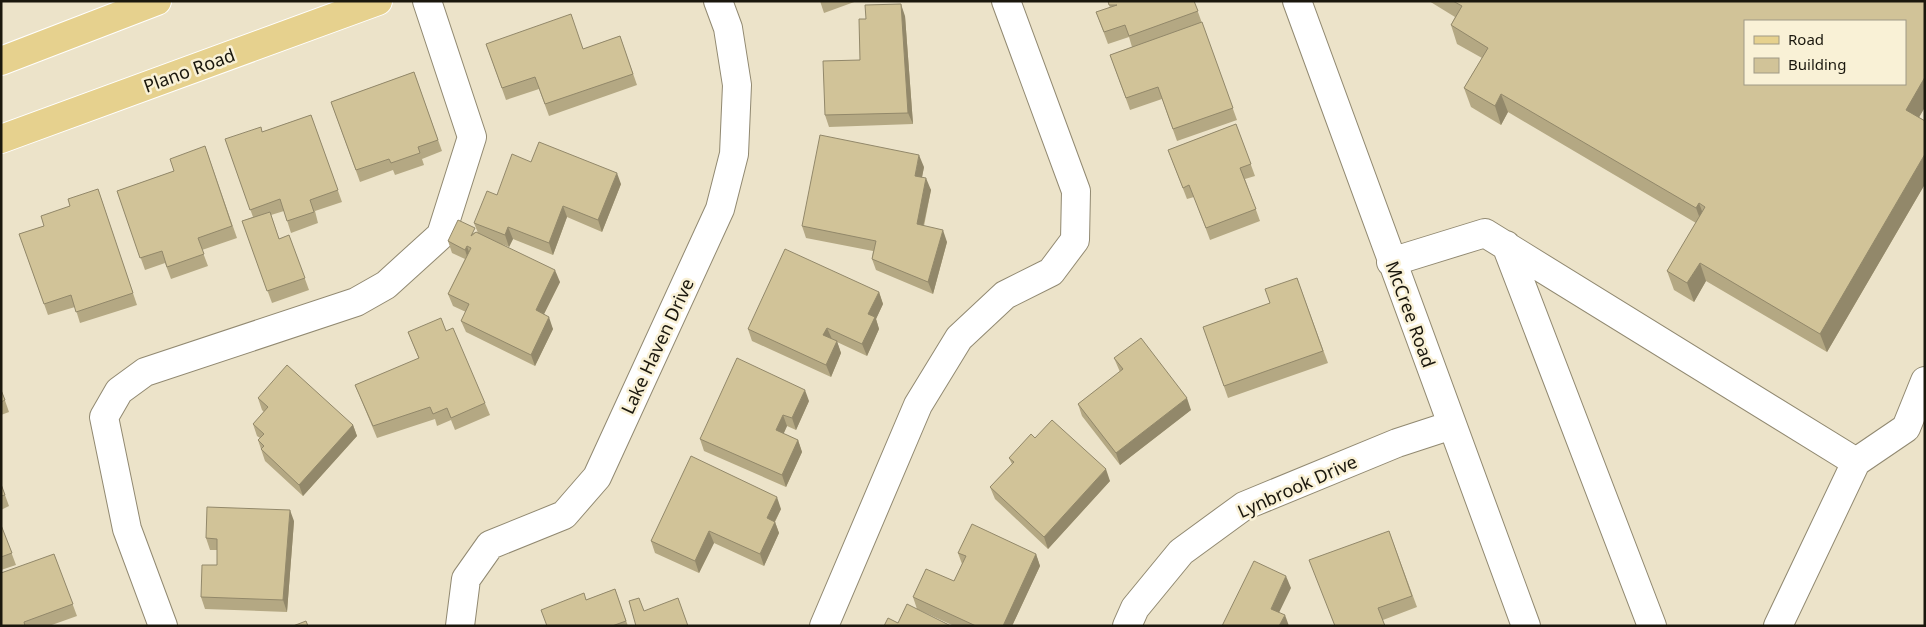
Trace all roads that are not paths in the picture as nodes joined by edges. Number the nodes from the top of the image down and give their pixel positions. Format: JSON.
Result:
{"nodes":[{"id":1,"x":157,"y":1,"type":"edge"},
{"id":2,"x":378,"y":1,"type":"edge"},
{"id":3,"x":427,"y":1,"type":"edge"},
{"id":4,"x":718,"y":1,"type":"edge"},
{"id":5,"x":1006,"y":1,"type":"edge"},
{"id":6,"x":1297,"y":1,"type":"edge"},
{"id":7,"x":1,"y":61,"type":"edge"},
{"id":8,"x":1,"y":140,"type":"edge"},
{"id":9,"x":1506,"y":245,"type":"junction"},
{"id":10,"x":1391,"y":262,"type":"junction"},
{"id":11,"x":1925,"y":381,"type":"edge"},
{"id":12,"x":1452,"y":425,"type":"junction"},
{"id":13,"x":1856,"y":462,"type":"junction"},
{"id":14,"x":162,"y":626,"type":"edge"},
{"id":15,"x":460,"y":626,"type":"edge"},
{"id":16,"x":824,"y":626,"type":"edge"},
{"id":17,"x":1127,"y":626,"type":"edge"},
{"id":18,"x":1526,"y":626,"type":"edge"},
{"id":19,"x":1652,"y":626,"type":"edge"},
{"id":20,"x":1778,"y":626,"type":"edge"}],
"edges":[{"from":1,"to":7,"type":"main road"},
{"from":2,"to":8,"type":"main road","name":"Plano Road"},
{"from":3,"to":14,"type":"street"},
{"from":4,"to":15,"type":"street","name":"Lake Haven Drive"},
{"from":5,"to":16,"type":"street"},
{"from":6,"to":10,"type":"street","name":"McCree Road"},
{"from":9,"to":10,"type":"street"},
{"from":9,"to":13,"type":"street"},
{"from":9,"to":19,"type":"street"},
{"from":10,"to":12,"type":"street","name":"McCree Road"},
{"from":11,"to":13,"type":"street"},
{"from":12,"to":17,"type":"street","name":"Lynbrook Drive"},
{"from":12,"to":18,"type":"street","name":"McCree Road"},
{"from":13,"to":20,"type":"street"}]}
